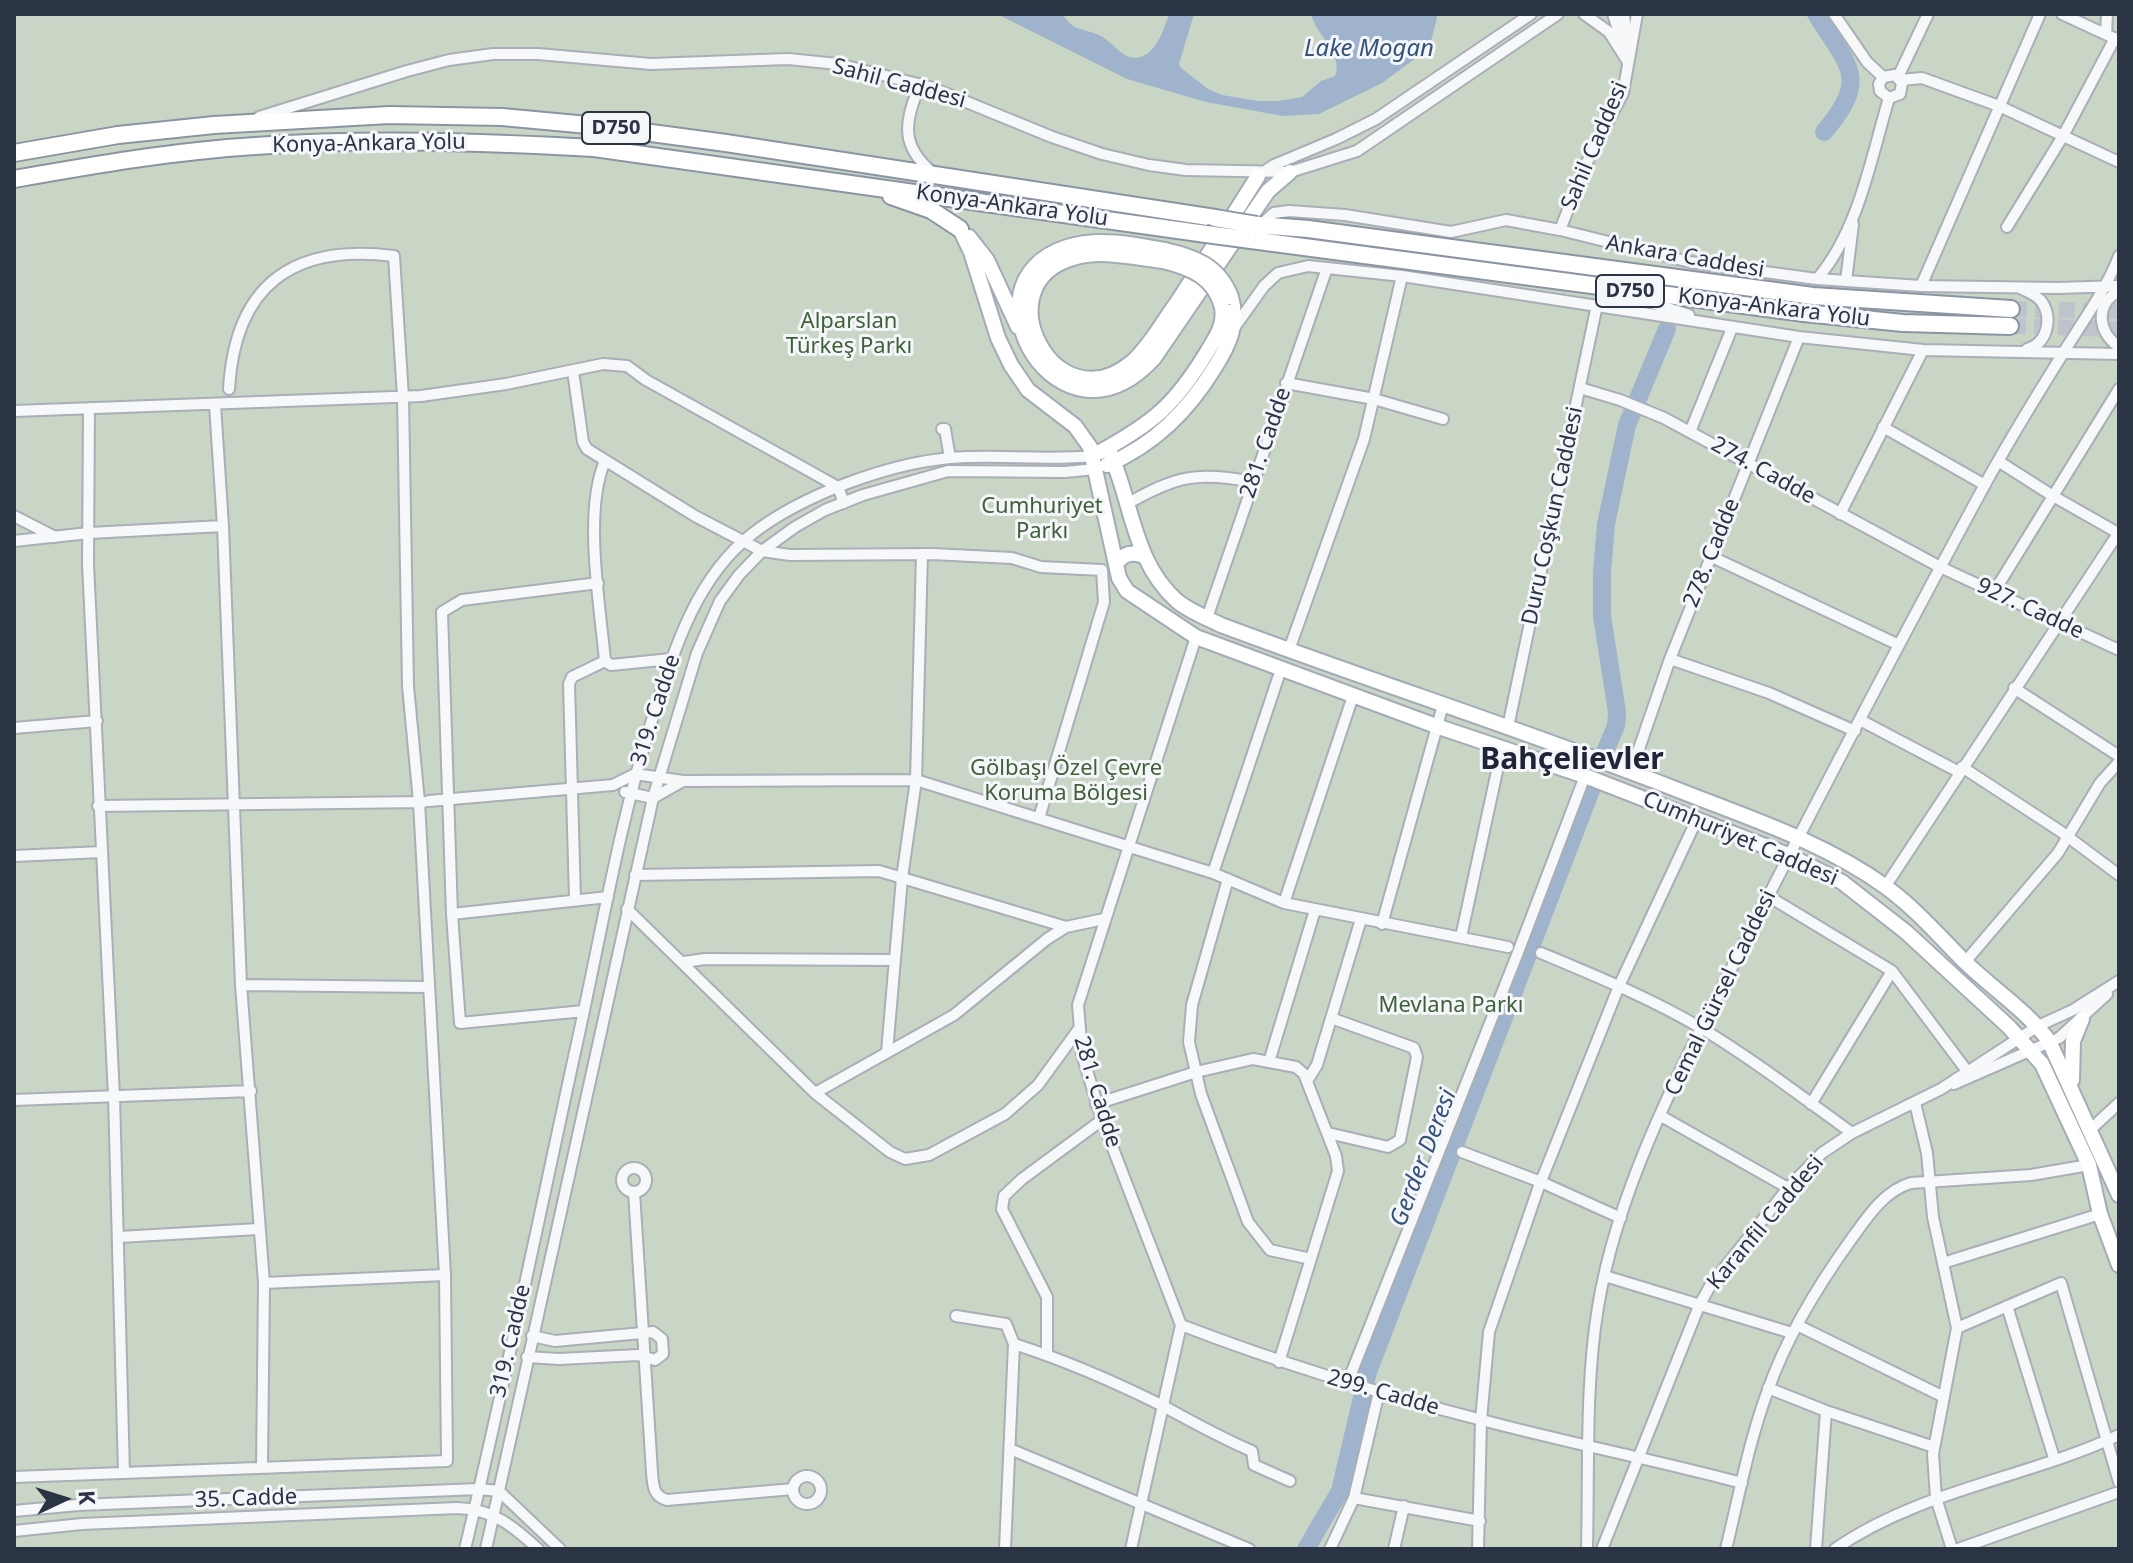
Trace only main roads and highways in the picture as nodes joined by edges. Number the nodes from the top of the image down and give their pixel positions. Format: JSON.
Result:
{"nodes":[{"id":1,"x":14,"y":153,"type":"edge"},
{"id":2,"x":1290,"y":172,"type":"road end"},
{"id":3,"x":1262,"y":174,"type":"road end"},
{"id":4,"x":14,"y":179,"type":"edge"},
{"id":5,"x":856,"y":184,"type":"junction"},
{"id":6,"x":960,"y":229,"type":"junction"},
{"id":7,"x":1256,"y":230,"type":"junction"},
{"id":8,"x":1164,"y":256,"type":"junction"},
{"id":9,"x":1227,"y":302,"type":"junction"},
{"id":10,"x":2011,"y":309,"type":"tunnel mouth"},
{"id":11,"x":2010,"y":326,"type":"tunnel mouth"},
{"id":12,"x":1021,"y":332,"type":"junction"},
{"id":13,"x":1112,"y":454,"type":"junction"},
{"id":14,"x":1094,"y":463,"type":"junction"},
{"id":15,"x":1144,"y":556,"type":"junction"},
{"id":16,"x":1116,"y":564,"type":"junction"},
{"id":17,"x":1153,"y":573,"type":"junction"},
{"id":18,"x":1123,"y":586,"type":"junction"},
{"id":19,"x":2082,"y":1019,"type":"road end"},
{"id":20,"x":2072,"y":1089,"type":"junction"},
{"id":21,"x":2119,"y":1195,"type":"edge"},
{"id":22,"x":2119,"y":1265,"type":"edge"}],
"edges":[{"from":1,"to":7,"type":"highway","number":"D750","bridge":true},
{"from":2,"to":12,"type":"main road"},
{"from":3,"to":8,"type":"main road"},
{"from":4,"to":5,"type":"highway","name":"Konya-Ankara Yolu","number":"D750"},
{"from":5,"to":6,"type":"highway"},
{"from":5,"to":7,"type":"highway","name":"Konya-Ankara Yolu","number":"D750","bridge":true},
{"from":6,"to":12,"type":"main road"},
{"from":6,"to":14,"type":"main road"},
{"from":7,"to":10,"type":"highway","number":"D750"},
{"from":7,"to":11,"type":"highway","name":"Konya-Ankara Yolu","number":"D750"},
{"from":8,"to":9,"type":"main road","bridge":true},
{"from":8,"to":12,"type":"main road"},
{"from":9,"to":13,"type":"main road","name":"319. Cadde"},
{"from":9,"to":13,"type":"main road","name":"319. Cadde"},
{"from":13,"to":14,"type":"main road","name":"319. Cadde"},
{"from":13,"to":15,"type":"main road","name":"Cumhuriyet Caddesi"},
{"from":14,"to":16,"type":"main road"},
{"from":15,"to":16,"type":"main road"},
{"from":15,"to":17,"type":"main road","name":"Cumhuriyet Caddesi"},
{"from":16,"to":18,"type":"main road"},
{"from":17,"to":18,"type":"main road"},
{"from":17,"to":20,"type":"main road","name":"Cumhuriyet Caddesi"},
{"from":18,"to":22,"type":"main road","name":"Cumhuriyet Caddesi"},
{"from":19,"to":20,"type":"main road"},
{"from":20,"to":21,"type":"main road","name":"Cumhuriyet Caddesi"}]}
